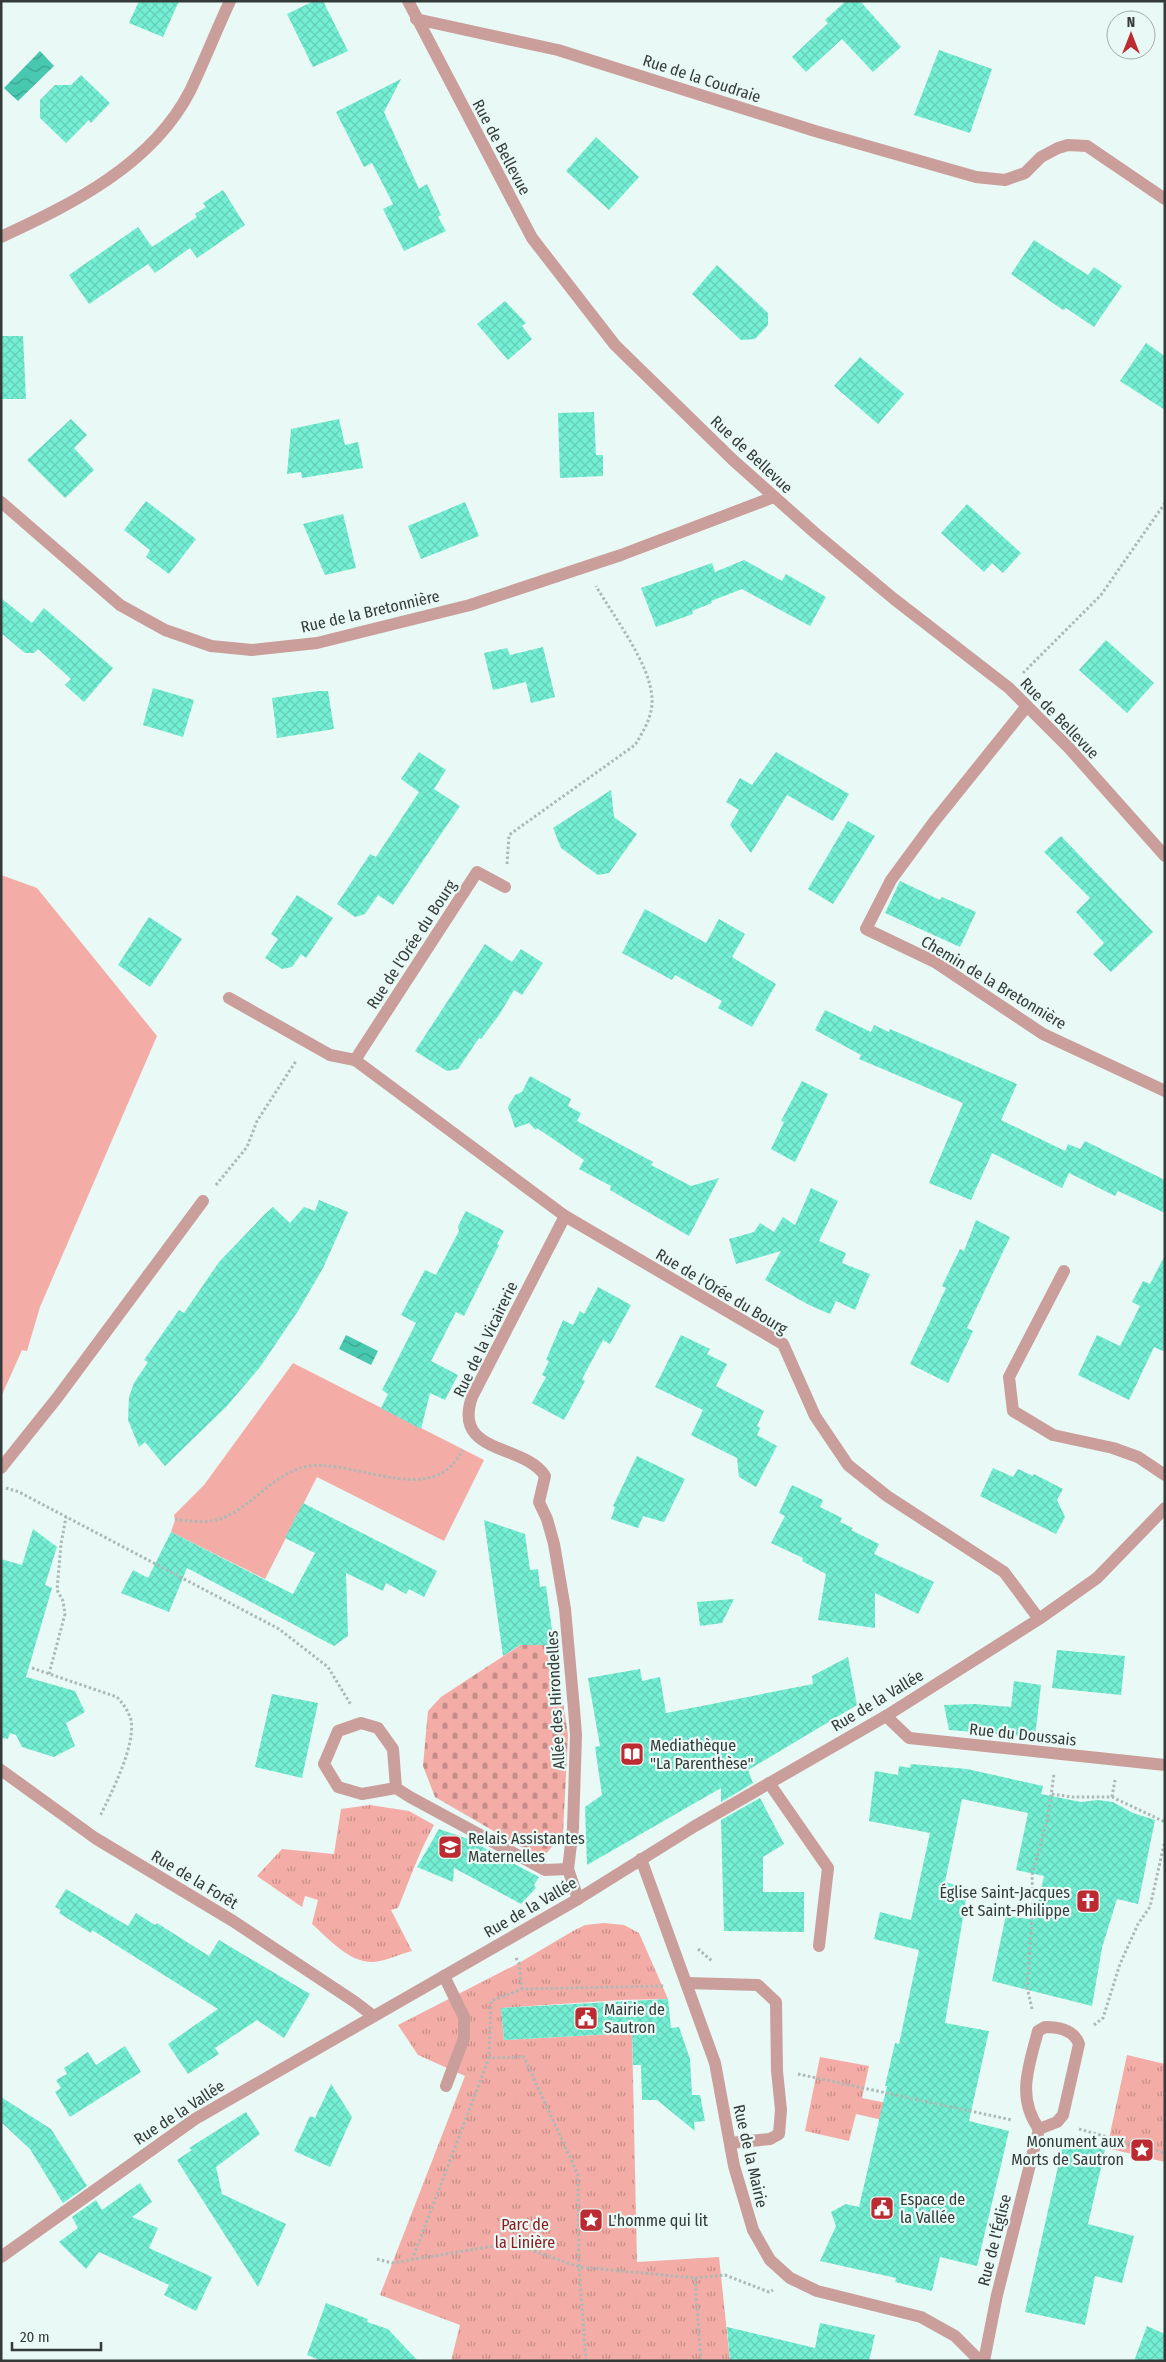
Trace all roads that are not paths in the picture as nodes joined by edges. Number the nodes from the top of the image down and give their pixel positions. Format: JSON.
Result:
{"nodes":[{"id":1,"x":230,"y":1,"type":"edge"},
{"id":2,"x":408,"y":1,"type":"edge"},
{"id":3,"x":416,"y":19,"type":"junction"},
{"id":4,"x":1165,"y":199,"type":"edge"},
{"id":5,"x":1,"y":237,"type":"edge"},
{"id":6,"x":774,"y":497,"type":"junction"},
{"id":7,"x":1,"y":502,"type":"edge"},
{"id":8,"x":1027,"y":706,"type":"junction"},
{"id":9,"x":1165,"y":856,"type":"edge"},
{"id":10,"x":506,"y":887,"type":"road end"},
{"id":11,"x":230,"y":998,"type":"dead end"},
{"id":12,"x":355,"y":1060,"type":"junction"},
{"id":13,"x":1165,"y":1091,"type":"edge"},
{"id":14,"x":203,"y":1201,"type":"road end"},
{"id":15,"x":565,"y":1216,"type":"junction"},
{"id":16,"x":1064,"y":1271,"type":"dead end"},
{"id":17,"x":1,"y":1468,"type":"edge"},
{"id":18,"x":1165,"y":1475,"type":"edge"},
{"id":19,"x":539,"y":1502,"type":"joint"},
{"id":20,"x":1165,"y":1508,"type":"edge"},
{"id":21,"x":1039,"y":1619,"type":"junction"},
{"id":22,"x":886,"y":1716,"type":"junction"},
{"id":23,"x":1165,"y":1765,"type":"edge"},
{"id":24,"x":1,"y":1770,"type":"edge"},
{"id":25,"x":769,"y":1783,"type":"junction"},
{"id":26,"x":396,"y":1788,"type":"junction"},
{"id":27,"x":641,"y":1859,"type":"junction"},
{"id":28,"x":568,"y":1869,"type":"junction"},
{"id":29,"x":578,"y":1899,"type":"junction"},
{"id":30,"x":819,"y":1946,"type":"dead end"},
{"id":31,"x":444,"y":1976,"type":"junction"},
{"id":32,"x":686,"y":1982,"type":"junction"},
{"id":33,"x":372,"y":2016,"type":"junction"},
{"id":34,"x":446,"y":2086,"type":"dead end"},
{"id":35,"x":1035,"y":2124,"type":"junction"},
{"id":36,"x":730,"y":2143,"type":"junction"},
{"id":37,"x":1,"y":2257,"type":"edge"},
{"id":38,"x":980,"y":2361,"type":"edge"},
{"id":39,"x":984,"y":2361,"type":"edge"}],
"edges":[{"from":1,"to":5,"type":"street"},
{"from":2,"to":3,"type":"street","name":"Rue de Bellevue"},
{"from":3,"to":4,"type":"street","name":"Rue de la Coudraie"},
{"from":3,"to":6,"type":"street","name":"Rue de Bellevue"},
{"from":6,"to":7,"type":"street","name":"Rue de la Bretonnière"},
{"from":6,"to":8,"type":"street","name":"Rue de Bellevue"},
{"from":8,"to":9,"type":"street","name":"Rue de Bellevue"},
{"from":8,"to":13,"type":"street","name":"Chemin de la Bretonnière"},
{"from":10,"to":12,"type":"street","name":"Rue de l'Orée du Bourg"},
{"from":11,"to":12,"type":"street","name":"Rue de l'Orée du Bourg"},
{"from":12,"to":15,"type":"street","name":"Rue de l'Orée du Bourg"},
{"from":14,"to":17,"type":"street"},
{"from":15,"to":19,"type":"street","name":"Rue de la Vicairerie"},
{"from":15,"to":21,"type":"street","name":"Rue de l'Orée du Bourg"},
{"from":16,"to":18,"type":"street"},
{"from":19,"to":28,"type":"street","name":"Allée des Hirondelles"},
{"from":20,"to":21,"type":"street","name":"Rue de la Vallée"},
{"from":21,"to":22,"type":"street","name":"Rue de la Vallée"},
{"from":22,"to":23,"type":"street","name":"Rue du Doussais"},
{"from":22,"to":25,"type":"street","name":"Rue de la Vallée"},
{"from":24,"to":33,"type":"street","name":"Rue de la Forêt"},
{"from":25,"to":27,"type":"street","name":"Rue de la Vallée"},
{"from":25,"to":30,"type":"street"},
{"from":26,"to":26,"type":"street"},
{"from":26,"to":28,"type":"street"},
{"from":27,"to":29,"type":"street","name":"Rue de la Vallée"},
{"from":27,"to":32,"type":"street","name":"Rue de la Mairie"},
{"from":28,"to":29,"type":"street","name":"Allée des Hirondelles"},
{"from":29,"to":31,"type":"street","name":"Rue de la Vallée"},
{"from":31,"to":33,"type":"street","name":"Rue de la Vallée"},
{"from":31,"to":34,"type":"street"},
{"from":32,"to":36,"type":"street","name":"Rue de la Mairie"},
{"from":32,"to":36,"type":"street"},
{"from":33,"to":37,"type":"street","name":"Rue de la Vallée"},
{"from":35,"to":35,"type":"street","name":"Rue de l'Église"},
{"from":35,"to":39,"type":"street","name":"Rue de l'Église"},
{"from":36,"to":38,"type":"street","name":"Rue de la Mairie"}]}
